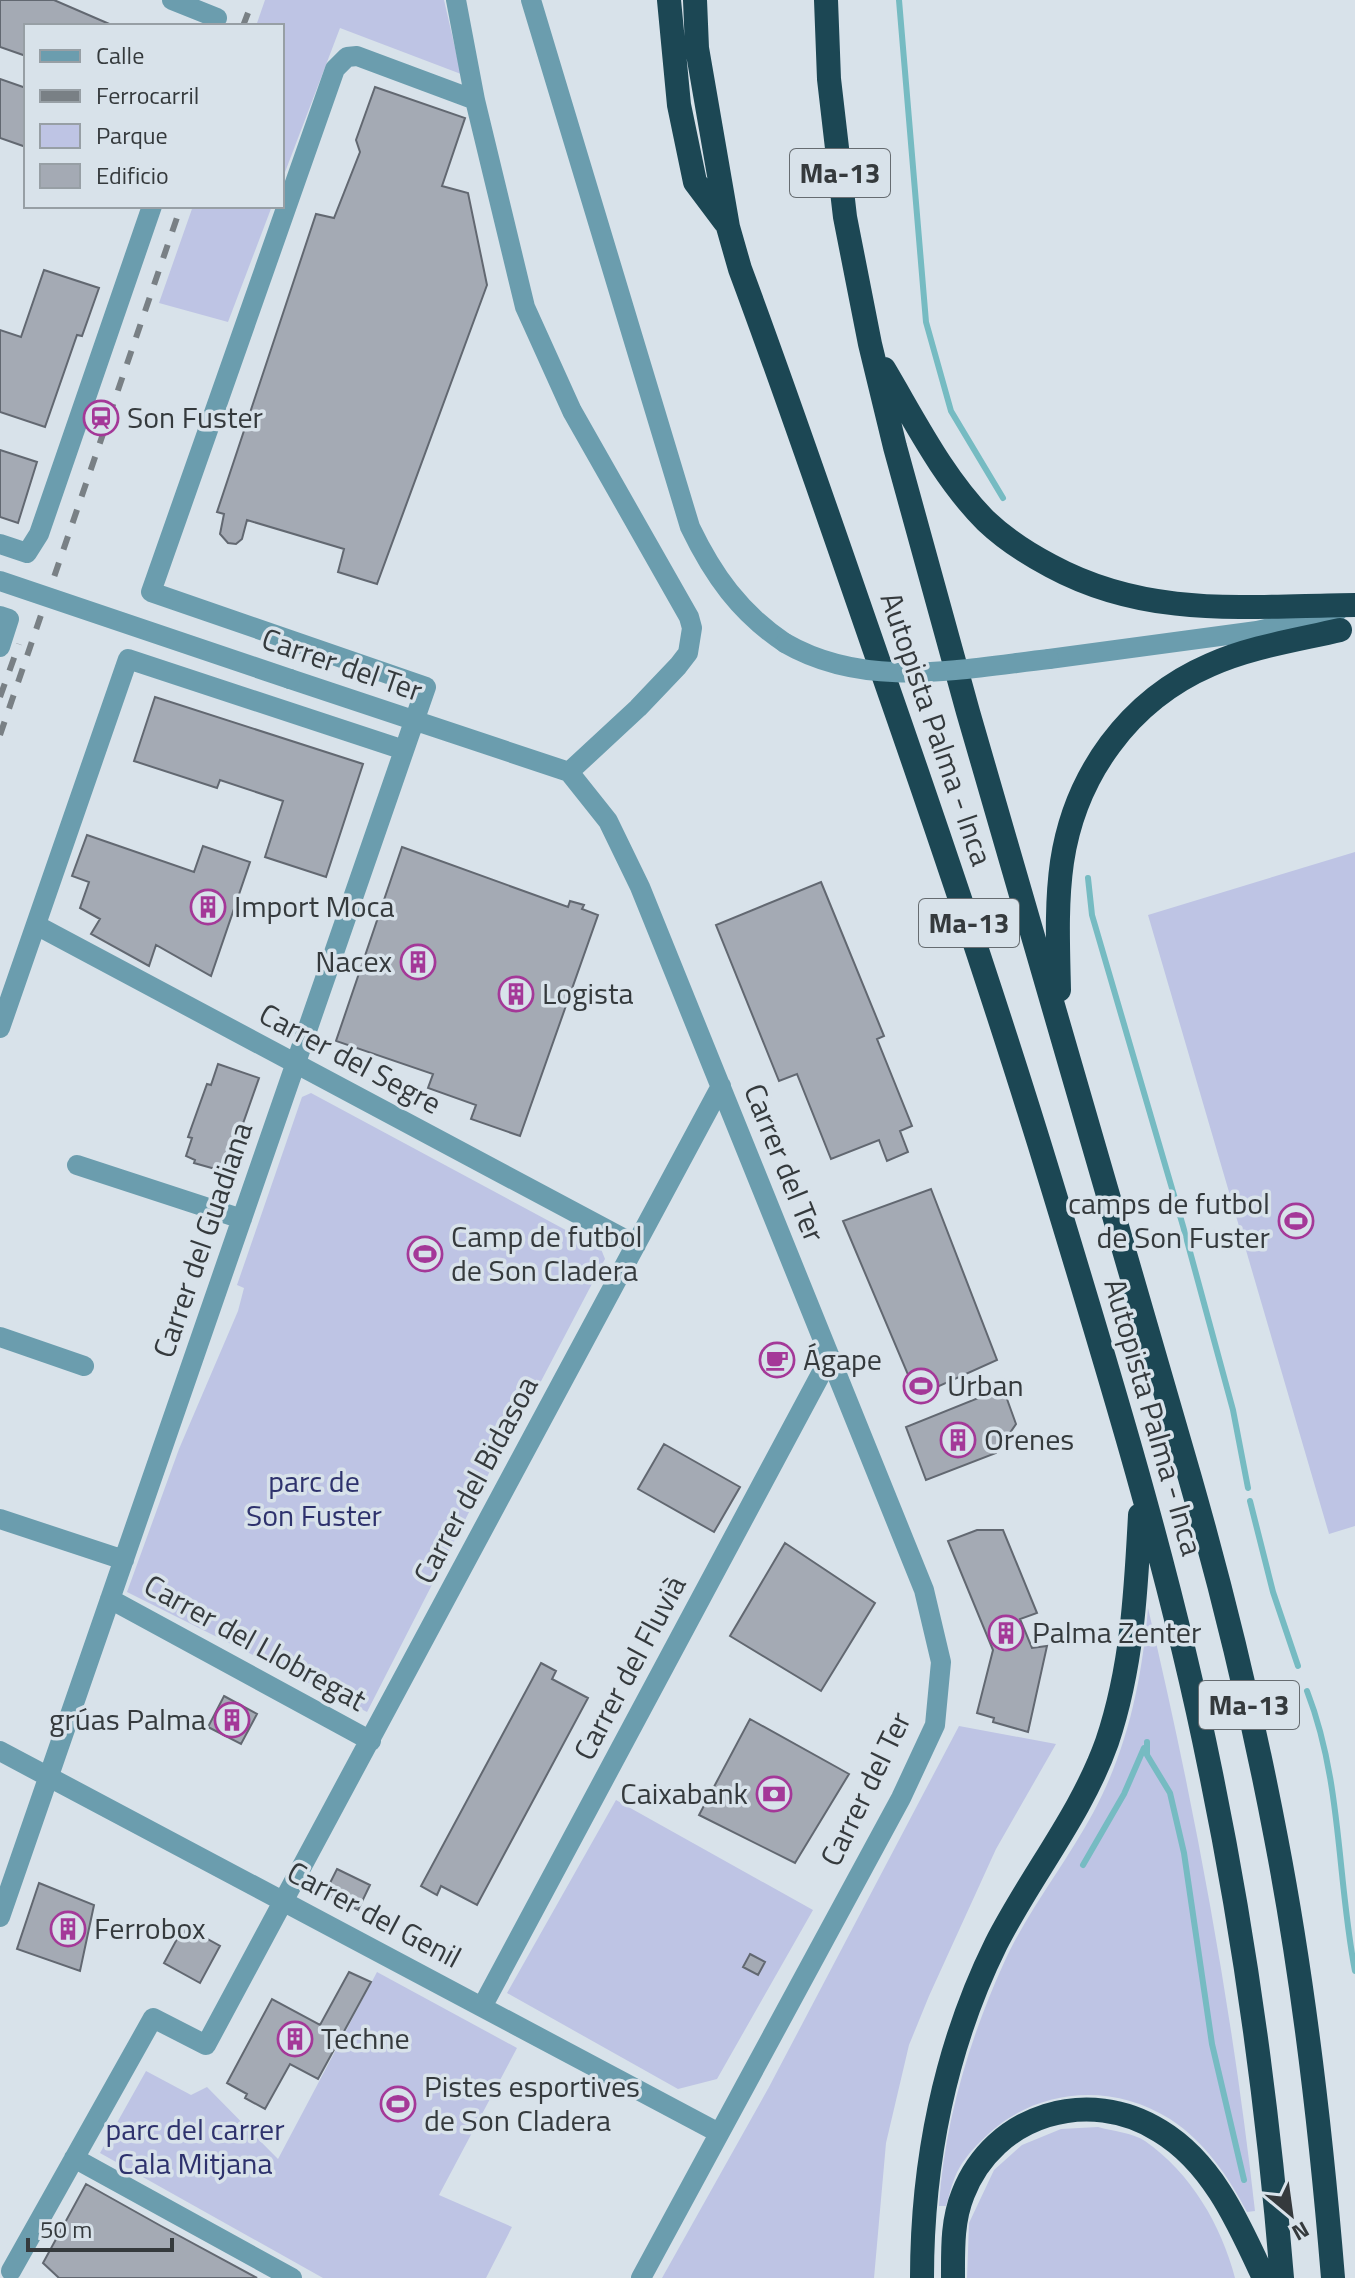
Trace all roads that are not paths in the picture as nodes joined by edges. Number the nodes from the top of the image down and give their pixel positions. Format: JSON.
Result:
{"nodes":[{"id":1,"x":172,"y":0,"type":"edge"},
{"id":2,"x":456,"y":0,"type":"edge"},
{"id":3,"x":531,"y":0,"type":"edge"},
{"id":4,"x":669,"y":0,"type":"edge"},
{"id":5,"x":695,"y":0,"type":"edge"},
{"id":6,"x":826,"y":0,"type":"edge"},
{"id":7,"x":218,"y":15,"type":"edge"},
{"id":8,"x":475,"y":100,"type":"junction"},
{"id":9,"x":151,"y":208,"type":"edge"},
{"id":10,"x":728,"y":227,"type":"junction"},
{"id":11,"x":870,"y":344,"type":"junction"},
{"id":12,"x":0,"y":544,"type":"edge"},
{"id":13,"x":0,"y":581,"type":"edge"},
{"id":14,"x":1355,"y":606,"type":"edge"},
{"id":15,"x":0,"y":616,"type":"edge"},
{"id":16,"x":1347,"y":629,"type":"edge"},
{"id":17,"x":1257,"y":631,"type":"junction"},
{"id":18,"x":0,"y":647,"type":"edge"},
{"id":19,"x":414,"y":722,"type":"junction"},
{"id":20,"x":404,"y":750,"type":"junction"},
{"id":21,"x":569,"y":772,"type":"junction"},
{"id":22,"x":36,"y":925,"type":"junction"},
{"id":23,"x":1059,"y":1020,"type":"junction"},
{"id":24,"x":0,"y":1028,"type":"edge"},
{"id":25,"x":296,"y":1065,"type":"junction"},
{"id":26,"x":721,"y":1086,"type":"junction"},
{"id":27,"x":77,"y":1165,"type":"dead end"},
{"id":28,"x":242,"y":1219,"type":"junction"},
{"id":29,"x":636,"y":1245,"type":"junction"},
{"id":30,"x":0,"y":1337,"type":"edge"},
{"id":31,"x":830,"y":1357,"type":"junction"},
{"id":32,"x":84,"y":1366,"type":"dead end"},
{"id":33,"x":1141,"y":1492,"type":"junction"},
{"id":34,"x":0,"y":1519,"type":"edge"},
{"id":35,"x":124,"y":1560,"type":"junction"},
{"id":36,"x":110,"y":1599,"type":"junction"},
{"id":37,"x":371,"y":1741,"type":"junction"},
{"id":38,"x":0,"y":1751,"type":"edge"},
{"id":39,"x":48,"y":1778,"type":"junction"},
{"id":40,"x":285,"y":1902,"type":"junction"},
{"id":41,"x":0,"y":1917,"type":"edge"},
{"id":42,"x":482,"y":2007,"type":"junction"},
{"id":43,"x":719,"y":2133,"type":"junction"},
{"id":44,"x":74,"y":2158,"type":"junction"},
{"id":45,"x":10,"y":2269,"type":"edge"},
{"id":46,"x":292,"y":2278,"type":"edge"},
{"id":47,"x":641,"y":2278,"type":"edge"},
{"id":48,"x":922,"y":2278,"type":"edge"},
{"id":49,"x":953,"y":2278,"type":"edge"},
{"id":50,"x":1264,"y":2278,"type":"edge"},
{"id":51,"x":1282,"y":2278,"type":"edge"},
{"id":52,"x":1333,"y":2278,"type":"edge"}],
"edges":[{"from":1,"to":7,"type":"street"},
{"from":2,"to":8,"type":"street"},
{"from":3,"to":17,"type":"street","bridge":true},
{"from":4,"to":10,"type":"highway"},
{"from":5,"to":10,"type":"highway","name":"Autopista Palma - Inca","number":"Ma-13"},
{"from":6,"to":11,"type":"highway","name":"Autopista Palma - Inca","number":"Ma-13"},
{"from":8,"to":19,"type":"street","name":"Carrer del Guadiana"},
{"from":8,"to":21,"type":"street"},
{"from":9,"to":12,"type":"street"},
{"from":10,"to":33,"type":"highway","name":"Autopista Palma - Inca","number":"Ma-13"},
{"from":11,"to":14,"type":"highway"},
{"from":11,"to":23,"type":"highway","name":"Autopista Palma - Inca","number":"Ma-13"},
{"from":13,"to":19,"type":"street","name":"Carrer del Ter","bridge":true},
{"from":14,"to":17,"type":"street"},
{"from":15,"to":18,"type":"street"},
{"from":16,"to":17,"type":"street"},
{"from":16,"to":23,"type":"highway"},
{"from":19,"to":20,"type":"street","name":"Carrer del Guadiana"},
{"from":19,"to":21,"type":"street","name":"Carrer del Ter"},
{"from":20,"to":22,"type":"street","name":"Carrer del Ter"},
{"from":20,"to":25,"type":"street","name":"Carrer del Guadiana"},
{"from":21,"to":26,"type":"street","name":"Carrer del Ter"},
{"from":22,"to":24,"type":"street"},
{"from":22,"to":25,"type":"street","name":"Carrer del Segre"},
{"from":23,"to":52,"type":"highway","name":"Autopista Palma - Inca","number":"Ma-13"},
{"from":25,"to":28,"type":"street","name":"Carrer del Guadiana"},
{"from":25,"to":29,"type":"street","name":"Carrer del Segre"},
{"from":26,"to":29,"type":"street","name":"Carrer del Bidasoa"},
{"from":26,"to":31,"type":"street","name":"Carrer del Ter"},
{"from":27,"to":28,"type":"street"},
{"from":28,"to":35,"type":"street","name":"Carrer del Guadiana"},
{"from":29,"to":37,"type":"street","name":"Carrer del Bidasoa"},
{"from":30,"to":32,"type":"street"},
{"from":31,"to":42,"type":"street","name":"Carrer del Fluvià"},
{"from":31,"to":43,"type":"street","name":"Carrer del Ter"},
{"from":33,"to":48,"type":"highway"},
{"from":33,"to":51,"type":"highway","name":"Autopista Palma - Inca","number":"Ma-13"},
{"from":34,"to":35,"type":"street"},
{"from":35,"to":36,"type":"street","name":"Carrer del Guadiana"},
{"from":36,"to":37,"type":"street","name":"Carrer del Llobregat"},
{"from":36,"to":39,"type":"street","name":"Carrer del Guadiana"},
{"from":37,"to":40,"type":"street","name":"Carrer del Bidasoa"},
{"from":38,"to":39,"type":"street","name":"Carrer del Genil"},
{"from":39,"to":40,"type":"street","name":"Carrer del Genil"},
{"from":39,"to":41,"type":"street"},
{"from":40,"to":42,"type":"street","name":"Carrer del Genil"},
{"from":40,"to":44,"type":"street","name":"Carrer del Bidasoa"},
{"from":42,"to":43,"type":"street","name":"Carrer del Genil"},
{"from":43,"to":47,"type":"street","name":"Carrer del Ter"},
{"from":44,"to":45,"type":"street"},
{"from":44,"to":46,"type":"street"},
{"from":49,"to":50,"type":"highway"}]}
